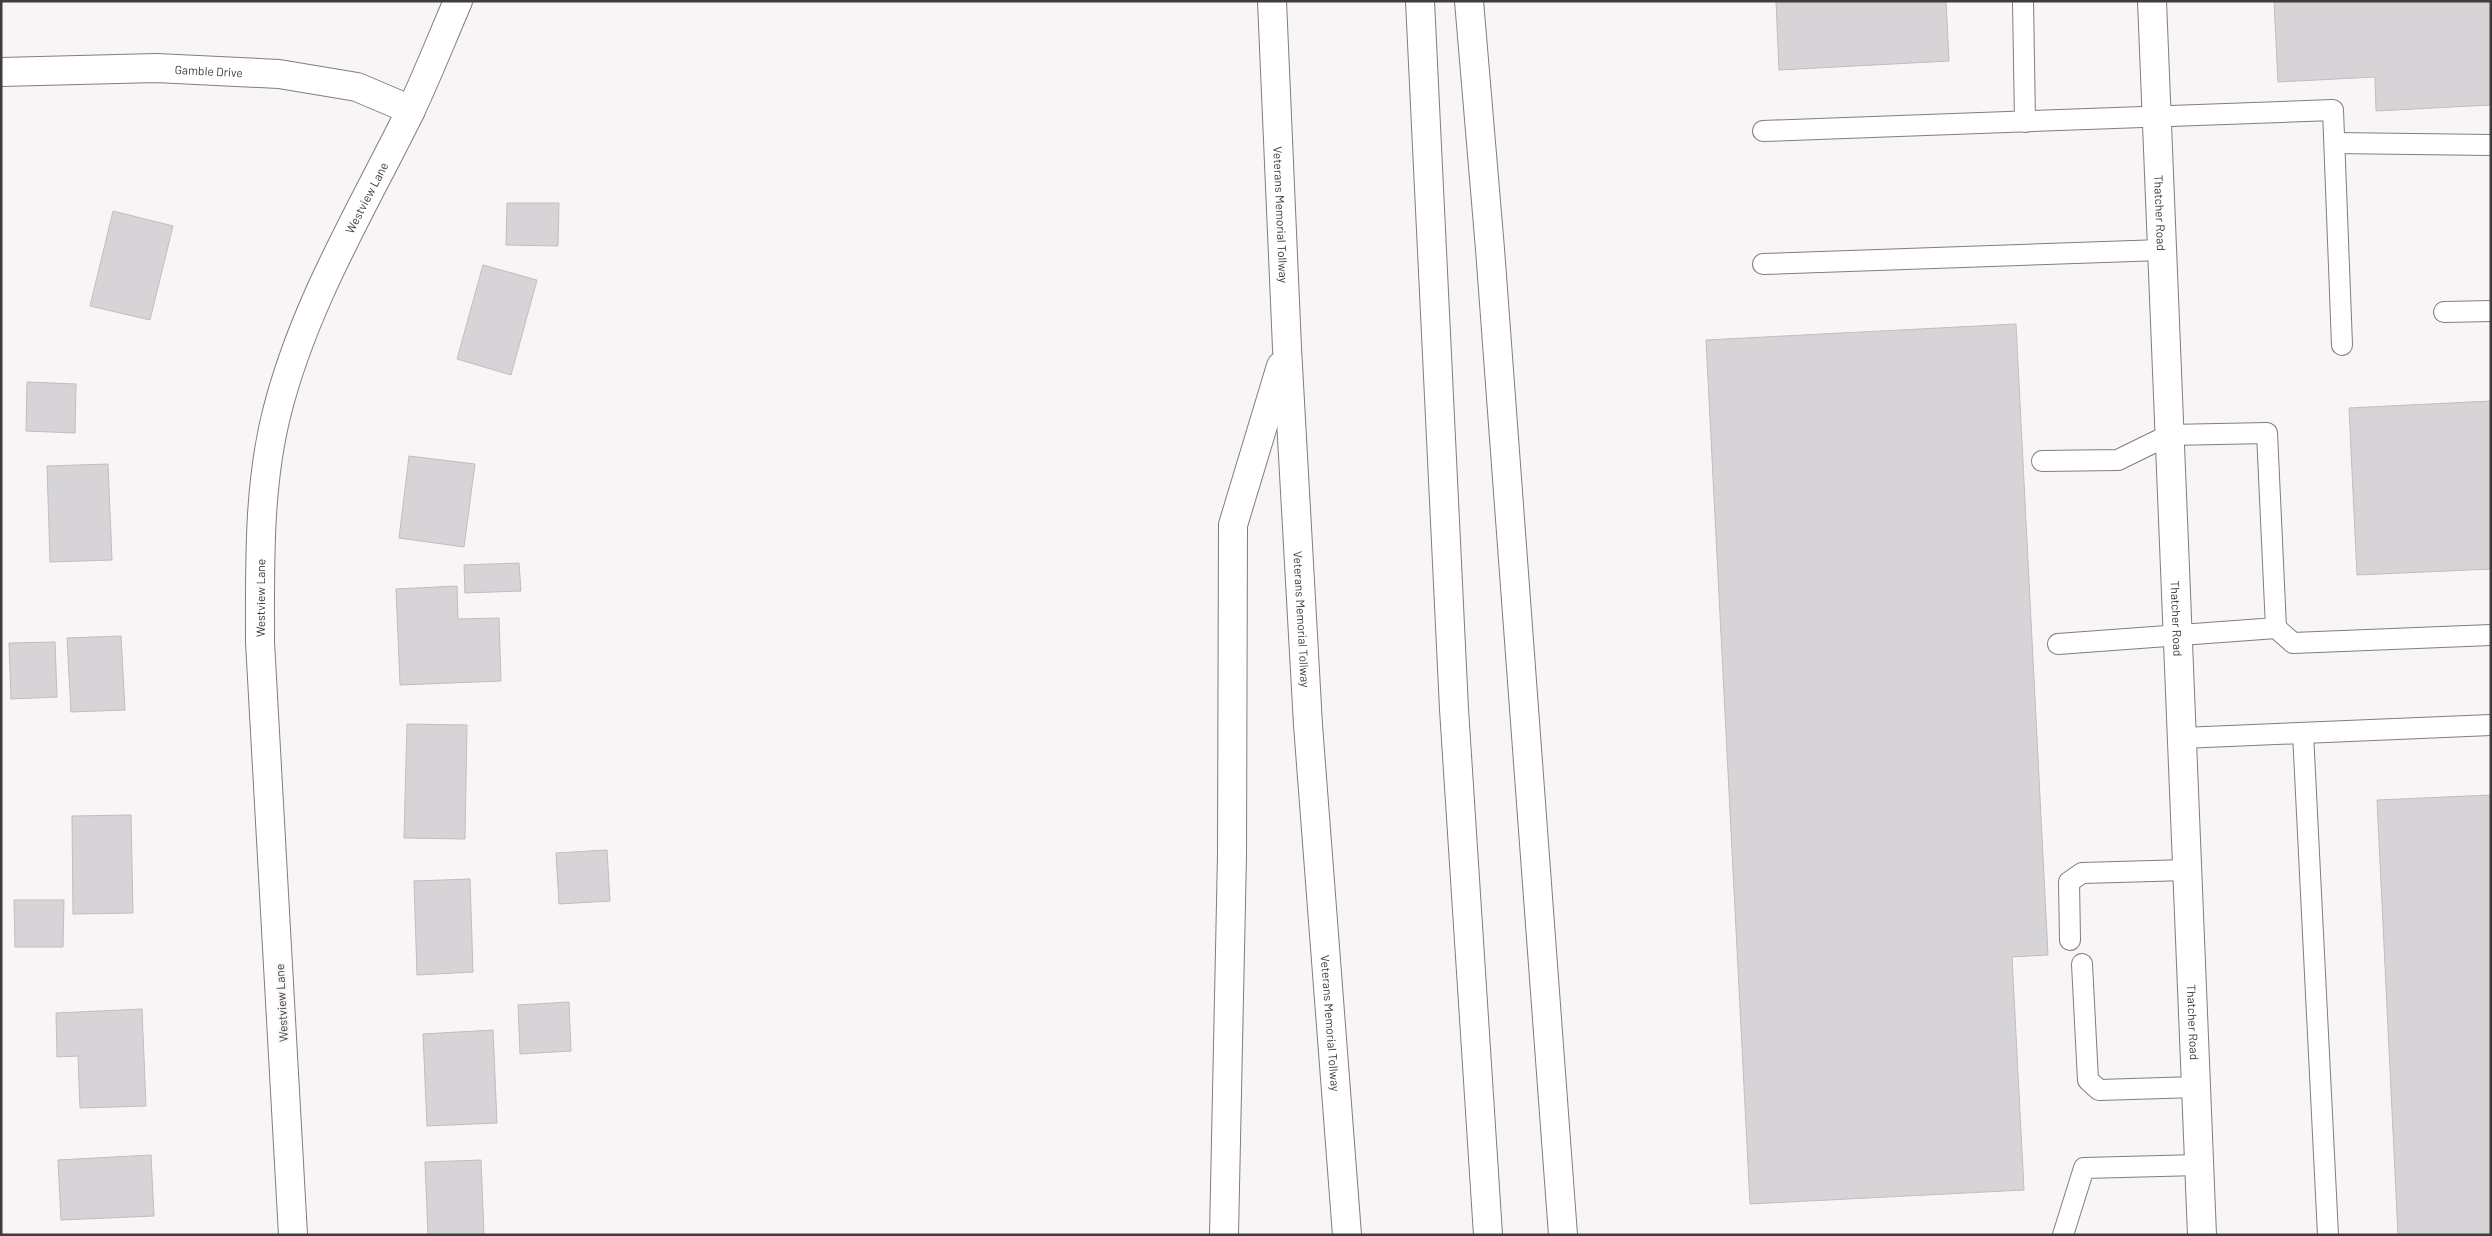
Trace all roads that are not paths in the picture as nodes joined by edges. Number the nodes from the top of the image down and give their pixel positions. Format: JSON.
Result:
{"nodes":[{"id":1,"x":458,"y":1,"type":"edge"},
{"id":2,"x":1272,"y":1,"type":"edge"},
{"id":3,"x":1420,"y":1,"type":"edge"},
{"id":4,"x":1469,"y":1,"type":"edge"},
{"id":5,"x":2023,"y":1,"type":"edge"},
{"id":6,"x":2152,"y":1,"type":"edge"},
{"id":7,"x":1,"y":72,"type":"edge"},
{"id":8,"x":411,"y":110,"type":"junction"},
{"id":9,"x":2156,"y":117,"type":"junction"},
{"id":10,"x":2025,"y":122,"type":"junction"},
{"id":11,"x":1763,"y":131,"type":"dead end"},
{"id":12,"x":2334,"y":143,"type":"junction"},
{"id":13,"x":2491,"y":145,"type":"edge"},
{"id":14,"x":2162,"y":250,"type":"junction"},
{"id":15,"x":1763,"y":264,"type":"dead end"},
{"id":16,"x":2491,"y":311,"type":"edge"},
{"id":17,"x":2444,"y":312,"type":"dead end"},
{"id":18,"x":2342,"y":346,"type":"dead end"},
{"id":19,"x":1287,"y":348,"type":"junction"},
{"id":20,"x":2169,"y":435,"type":"junction"},
{"id":21,"x":2042,"y":461,"type":"dead end"},
{"id":22,"x":2276,"y":628,"type":"junction"},
{"id":23,"x":2177,"y":635,"type":"junction"},
{"id":24,"x":2491,"y":635,"type":"edge"},
{"id":25,"x":2058,"y":644,"type":"dead end"},
{"id":26,"x":2491,"y":725,"type":"edge"},
{"id":27,"x":2303,"y":733,"type":"junction"},
{"id":28,"x":2182,"y":738,"type":"junction"},
{"id":29,"x":2187,"y":870,"type":"junction"},
{"id":30,"x":2070,"y":940,"type":"dead end"},
{"id":31,"x":2082,"y":964,"type":"dead end"},
{"id":32,"x":2196,"y":1087,"type":"junction"},
{"id":33,"x":2199,"y":1165,"type":"junction"},
{"id":34,"x":293,"y":1235,"type":"edge"},
{"id":35,"x":1224,"y":1235,"type":"edge"},
{"id":36,"x":1347,"y":1235,"type":"edge"},
{"id":37,"x":1488,"y":1235,"type":"edge"},
{"id":38,"x":1563,"y":1235,"type":"edge"},
{"id":39,"x":2063,"y":1235,"type":"edge"},
{"id":40,"x":2202,"y":1235,"type":"edge"},
{"id":41,"x":2328,"y":1235,"type":"edge"}],
"edges":[{"from":1,"to":8,"type":"main road","name":"Westview Lane"},
{"from":2,"to":19,"type":"main road","name":"Veterans Memorial Tollway"},
{"from":3,"to":37,"type":"main road"},
{"from":4,"to":38,"type":"main road"},
{"from":5,"to":10,"type":"lane"},
{"from":6,"to":9,"type":"main road","name":"Thatcher Road"},
{"from":7,"to":8,"type":"main road","name":"Gamble Drive"},
{"from":8,"to":34,"type":"main road","name":"Westview Lane"},
{"from":9,"to":10,"type":"lane"},
{"from":9,"to":12,"type":"lane"},
{"from":9,"to":14,"type":"main road","name":"Thatcher Road"},
{"from":10,"to":11,"type":"lane"},
{"from":12,"to":13,"type":"lane"},
{"from":12,"to":18,"type":"lane"},
{"from":14,"to":15,"type":"lane"},
{"from":14,"to":20,"type":"main road","name":"Thatcher Road"},
{"from":16,"to":17,"type":"lane"},
{"from":19,"to":35,"type":"main road"},
{"from":19,"to":36,"type":"main road","name":"Veterans Memorial Tollway"},
{"from":20,"to":21,"type":"lane"},
{"from":20,"to":22,"type":"lane"},
{"from":20,"to":23,"type":"main road","name":"Thatcher Road"},
{"from":22,"to":23,"type":"lane"},
{"from":22,"to":24,"type":"lane"},
{"from":23,"to":25,"type":"lane"},
{"from":23,"to":28,"type":"main road","name":"Thatcher Road"},
{"from":26,"to":27,"type":"lane"},
{"from":27,"to":28,"type":"lane"},
{"from":27,"to":41,"type":"lane"},
{"from":28,"to":29,"type":"main road","name":"Thatcher Road"},
{"from":29,"to":30,"type":"lane"},
{"from":29,"to":32,"type":"main road","name":"Thatcher Road"},
{"from":31,"to":32,"type":"lane"},
{"from":32,"to":33,"type":"main road","name":"Thatcher Road"},
{"from":33,"to":39,"type":"lane"},
{"from":33,"to":40,"type":"main road","name":"Thatcher Road"}]}
